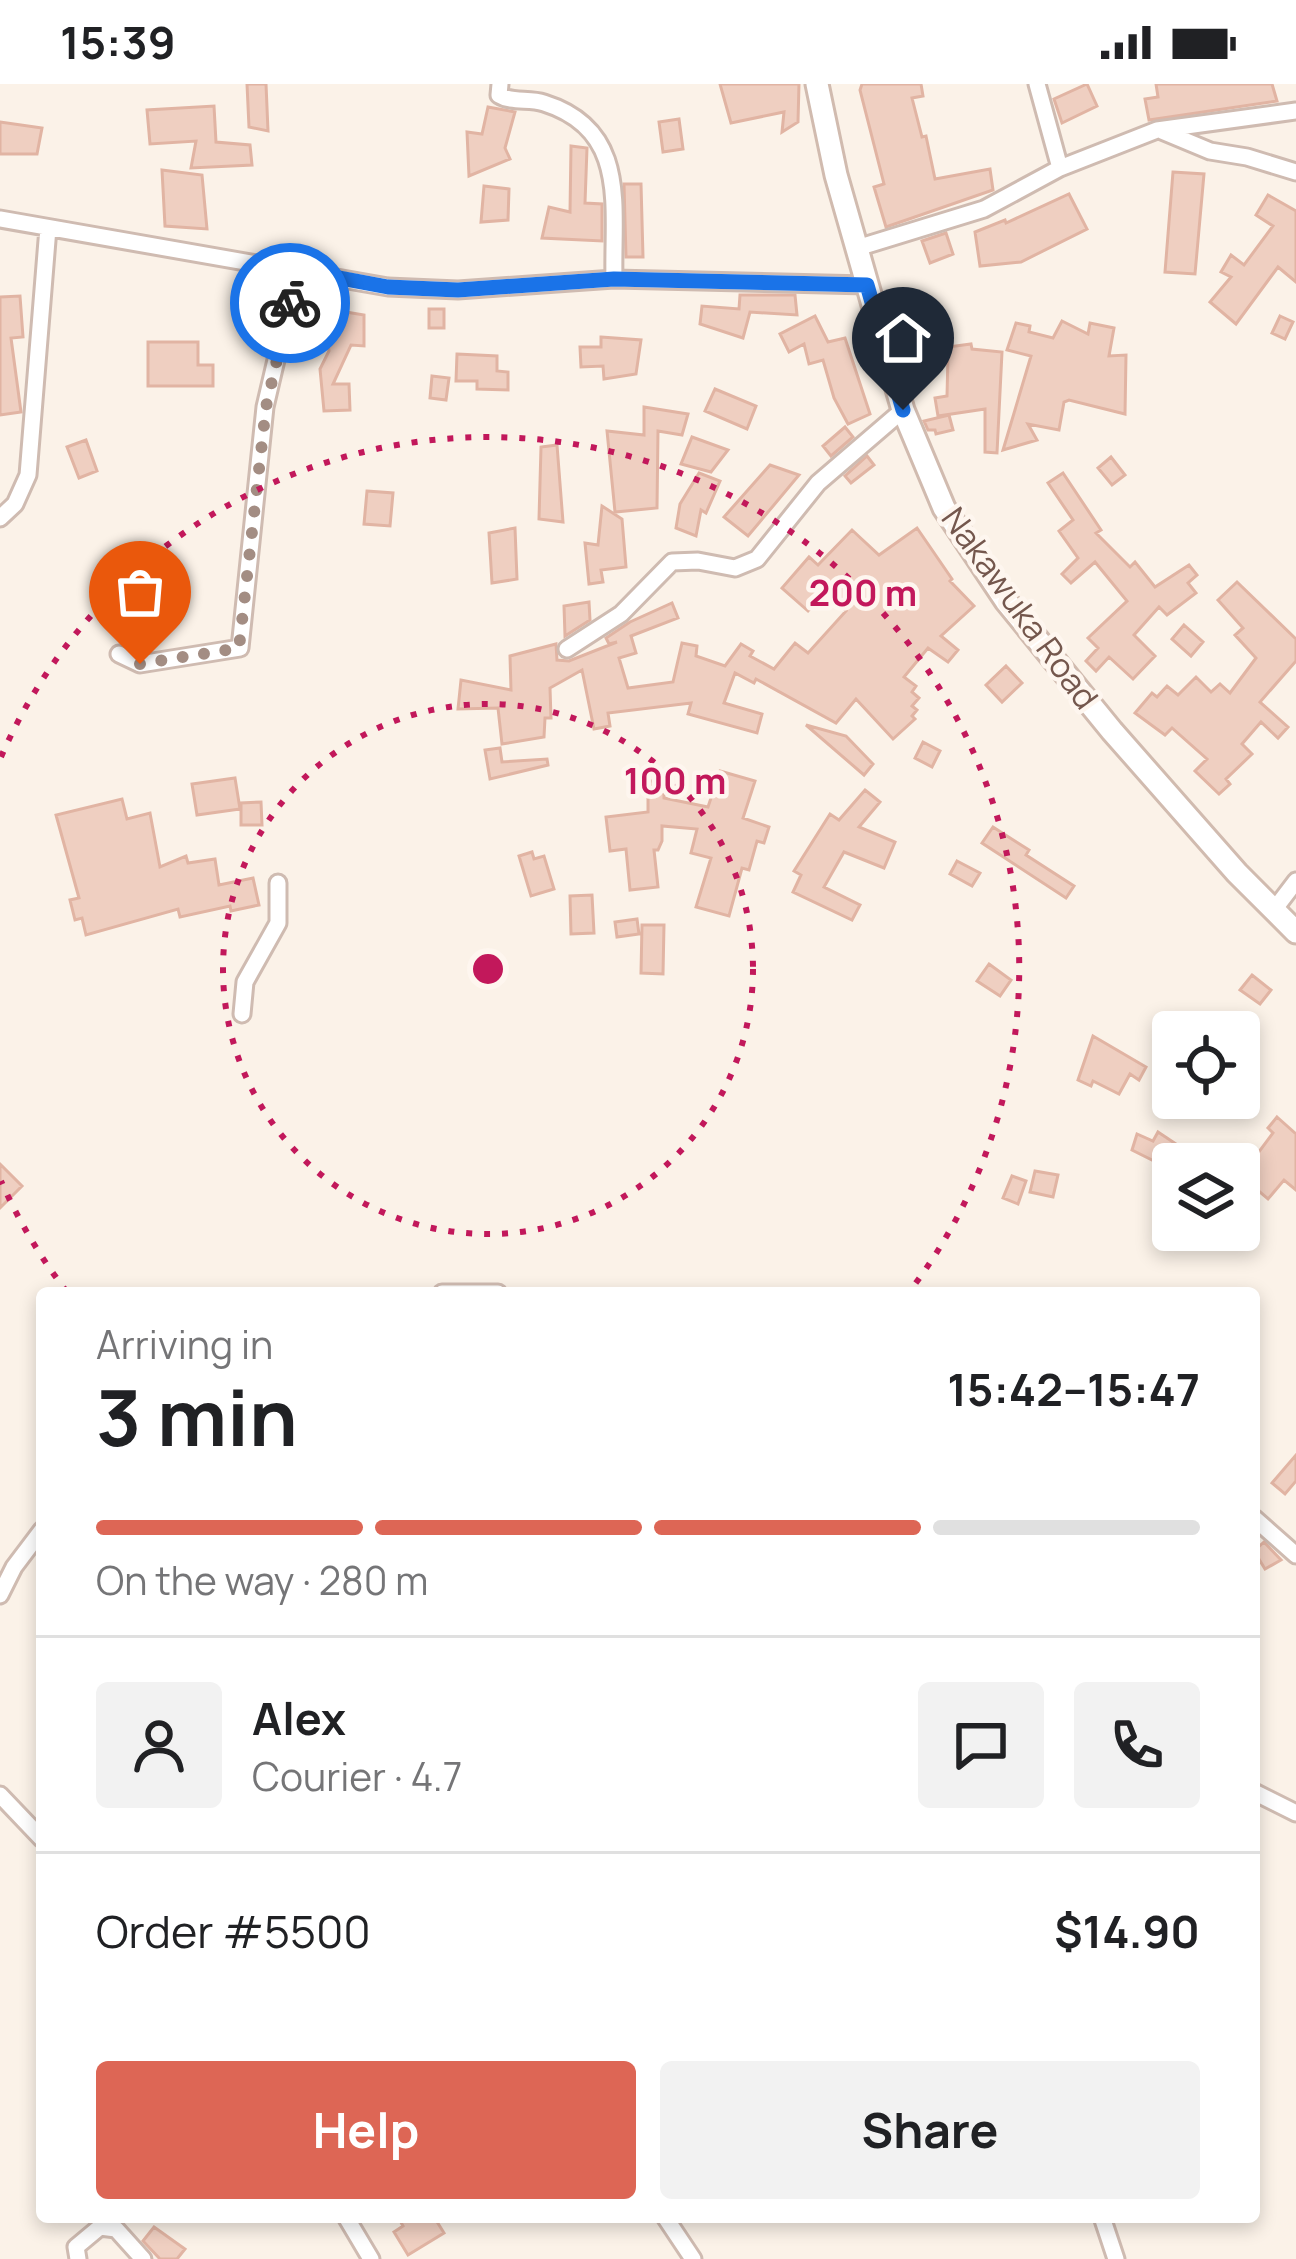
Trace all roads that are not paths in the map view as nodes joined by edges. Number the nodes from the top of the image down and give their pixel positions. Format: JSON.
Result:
{"nodes":[{"id":1,"x":500,"y":84,"type":"edge"},
{"id":2,"x":817,"y":84,"type":"edge"},
{"id":3,"x":1036,"y":84,"type":"edge"},
{"id":4,"x":1296,"y":111,"type":"edge"},
{"id":5,"x":1157,"y":130,"type":"junction"},
{"id":6,"x":1060,"y":168,"type":"junction"},
{"id":7,"x":1296,"y":172,"type":"edge"},
{"id":8,"x":0,"y":219,"type":"edge"},
{"id":9,"x":48,"y":228,"type":"junction"},
{"id":10,"x":857,"y":248,"type":"junction"},
{"id":11,"x":297,"y":270,"type":"junction"},
{"id":12,"x":614,"y":279,"type":"junction"},
{"id":13,"x":867,"y":285,"type":"junction"},
{"id":14,"x":903,"y":410,"type":"junction"},
{"id":15,"x":0,"y":518,"type":"edge"},
{"id":16,"x":567,"y":649,"type":"dead end"},
{"id":17,"x":119,"y":654,"type":"dead end"},
{"id":18,"x":1296,"y":881,"type":"edge"},
{"id":19,"x":278,"y":883,"type":"dead end"},
{"id":20,"x":1274,"y":910,"type":"junction"},
{"id":21,"x":1296,"y":932,"type":"edge"},
{"id":22,"x":242,"y":1014,"type":"dead end"},
{"id":23,"x":1260,"y":1523,"type":"edge"},
{"id":24,"x":36,"y":1538,"type":"edge"},
{"id":25,"x":1296,"y":1555,"type":"edge"},
{"id":26,"x":0,"y":1595,"type":"edge"},
{"id":27,"x":0,"y":1795,"type":"edge"},
{"id":28,"x":1260,"y":1795,"type":"edge"},
{"id":29,"x":1296,"y":1813,"type":"edge"},
{"id":30,"x":36,"y":1833,"type":"edge"},
{"id":31,"x":350,"y":2223,"type":"edge"},
{"id":32,"x":669,"y":2223,"type":"edge"},
{"id":33,"x":1104,"y":2223,"type":"edge"},
{"id":34,"x":78,"y":2259,"type":"edge"},
{"id":35,"x":143,"y":2259,"type":"edge"},
{"id":36,"x":371,"y":2259,"type":"edge"},
{"id":37,"x":693,"y":2259,"type":"edge"},
{"id":38,"x":1116,"y":2259,"type":"edge"}],
"edges":[{"from":1,"to":12,"type":"street"},
{"from":2,"to":10,"type":"main road","name":"Nakawuka Road"},
{"from":3,"to":6,"type":"street"},
{"from":4,"to":5,"type":"street"},
{"from":5,"to":6,"type":"street"},
{"from":5,"to":7,"type":"street"},
{"from":6,"to":10,"type":"street"},
{"from":8,"to":9,"type":"street"},
{"from":9,"to":11,"type":"street"},
{"from":9,"to":15,"type":"street"},
{"from":10,"to":13,"type":"main road","name":"Nakawuka Road"},
{"from":11,"to":12,"type":"street"},
{"from":11,"to":17,"type":"street"},
{"from":12,"to":13,"type":"street"},
{"from":13,"to":14,"type":"main road","name":"Nakawuka Road"},
{"from":14,"to":16,"type":"street"},
{"from":14,"to":20,"type":"main road","name":"Nakawuka Road"},
{"from":18,"to":20,"type":"street"},
{"from":19,"to":22,"type":"street"},
{"from":20,"to":21,"type":"main road","name":"Nakawuka Road"},
{"from":23,"to":25,"type":"street"},
{"from":24,"to":26,"type":"street"},
{"from":27,"to":30,"type":"street"},
{"from":28,"to":29,"type":"street"},
{"from":31,"to":36,"type":"street"},
{"from":32,"to":37,"type":"street"},
{"from":33,"to":38,"type":"street"},
{"from":34,"to":35,"type":"street"}]}
